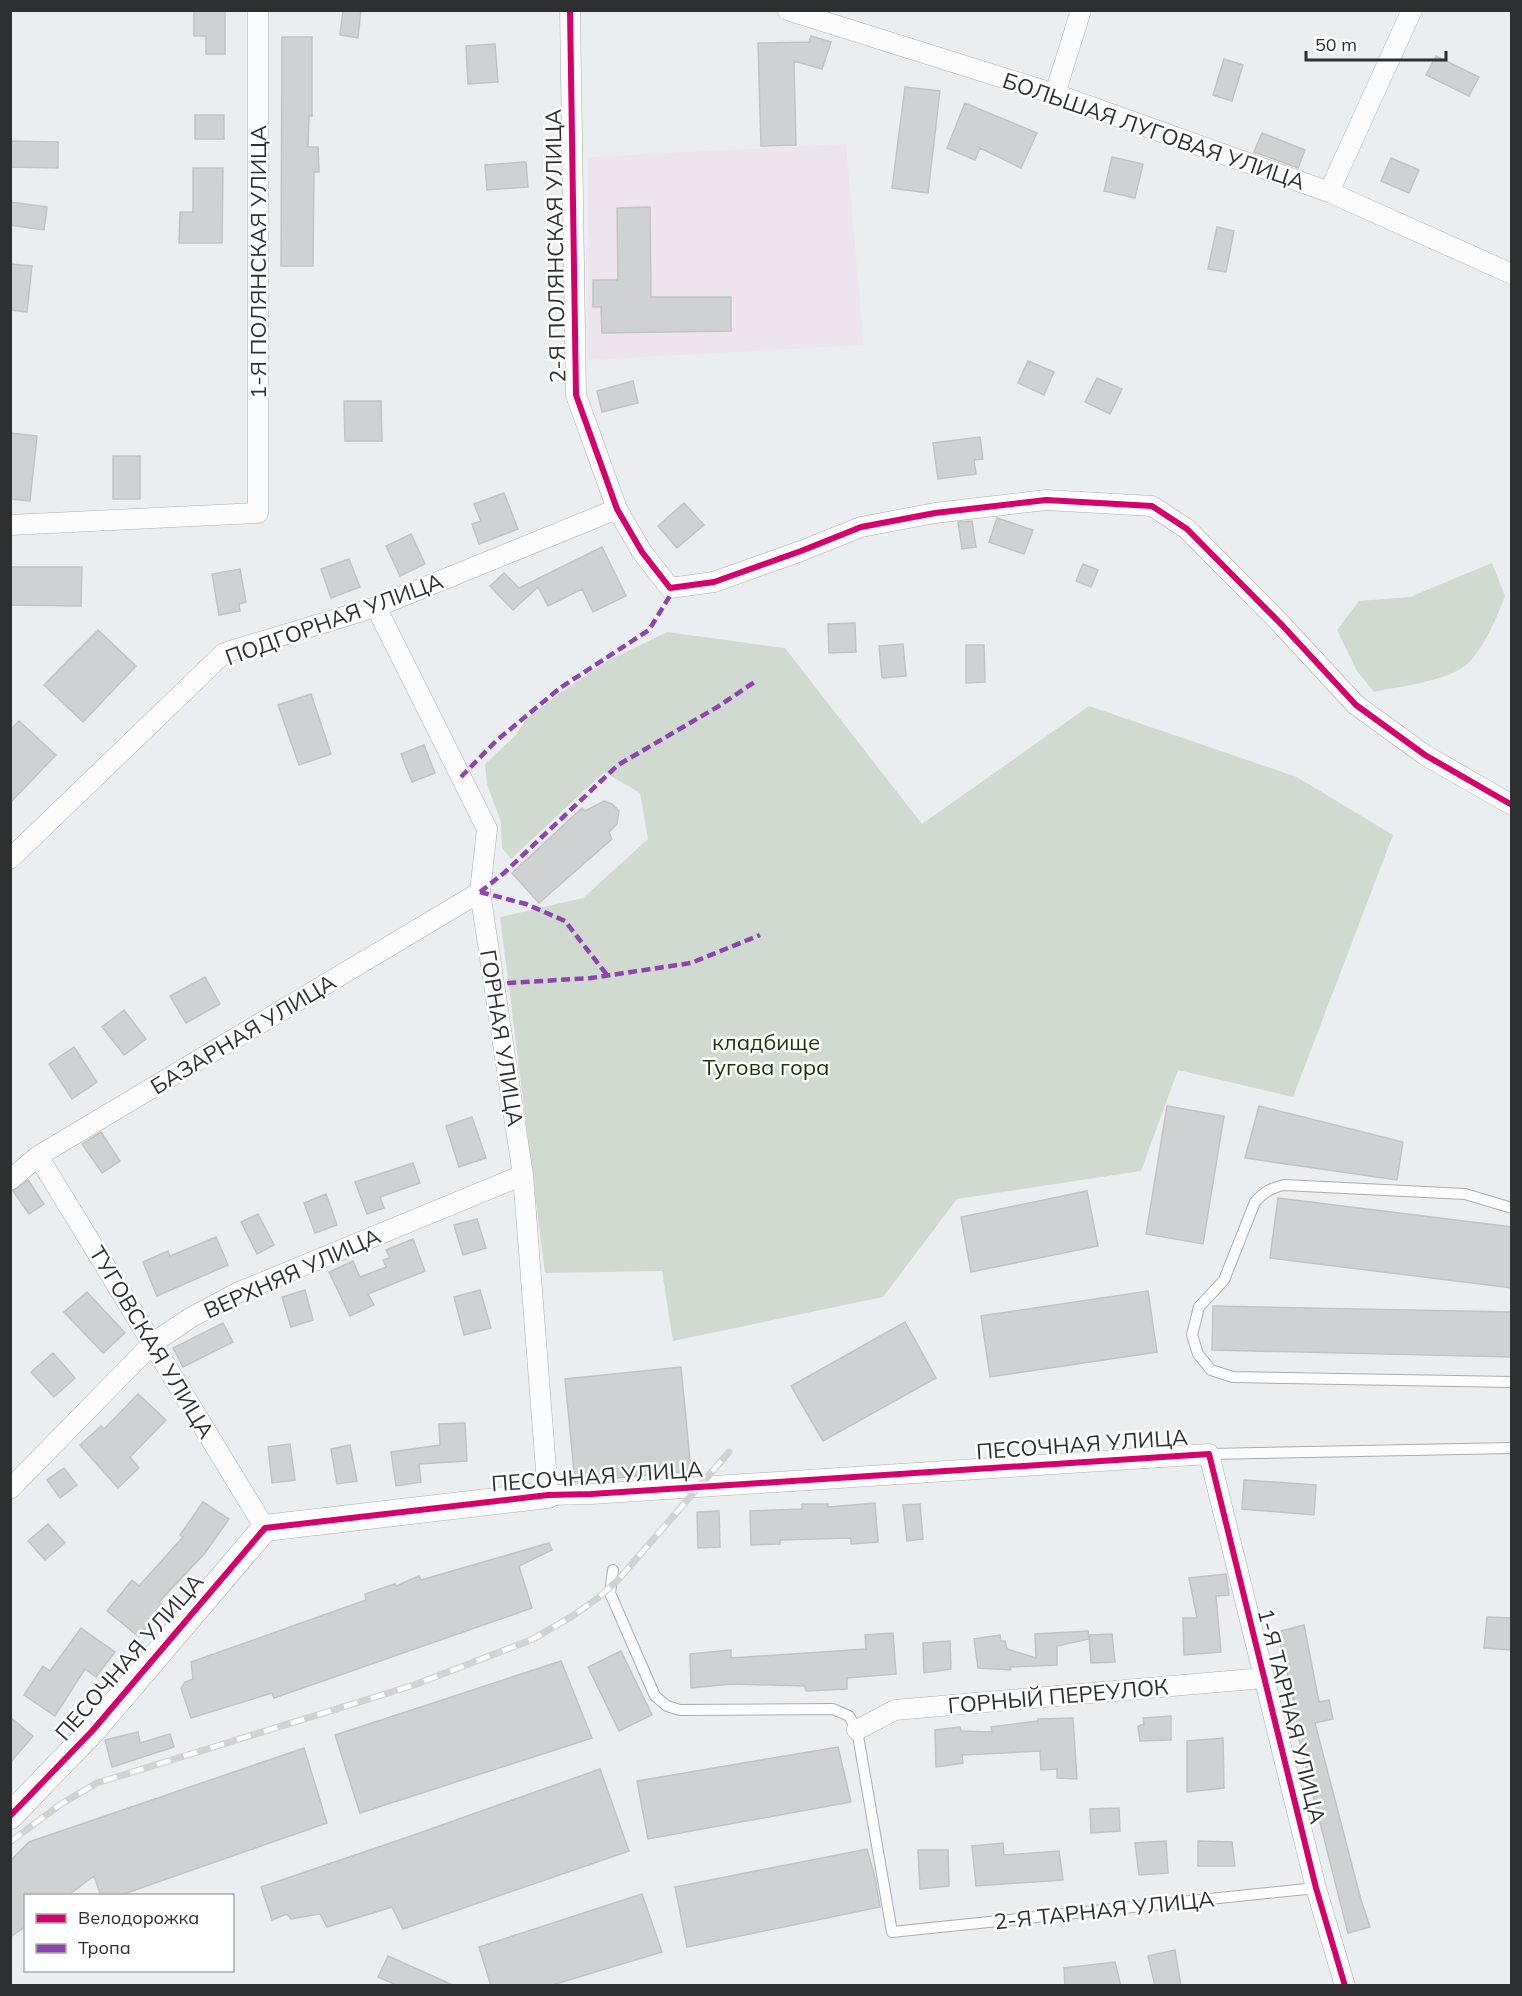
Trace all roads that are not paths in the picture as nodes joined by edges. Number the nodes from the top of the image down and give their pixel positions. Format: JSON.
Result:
{"nodes":[{"id":1,"x":258,"y":10,"type":"edge"},
{"id":2,"x":570,"y":10,"type":"edge"},
{"id":3,"x":787,"y":10,"type":"edge"},
{"id":4,"x":1081,"y":10,"type":"edge"},
{"id":5,"x":1412,"y":10,"type":"edge"},
{"id":6,"x":1055,"y":94,"type":"junction"},
{"id":7,"x":1329,"y":192,"type":"junction"},
{"id":8,"x":1512,"y":274,"type":"edge"},
{"id":9,"x":617,"y":509,"type":"junction"},
{"id":10,"x":10,"y":525,"type":"edge"},
{"id":11,"x":376,"y":607,"type":"junction"},
{"id":12,"x":1512,"y":805,"type":"edge"},
{"id":13,"x":10,"y":859,"type":"edge"},
{"id":14,"x":480,"y":892,"type":"junction"},
{"id":15,"x":38,"y":1156,"type":"junction"},
{"id":16,"x":523,"y":1175,"type":"junction"},
{"id":17,"x":10,"y":1180,"type":"edge"},
{"id":18,"x":1512,"y":1208,"type":"edge"},
{"id":19,"x":153,"y":1343,"type":"junction"},
{"id":20,"x":1512,"y":1382,"type":"edge"},
{"id":21,"x":1512,"y":1448,"type":"edge"},
{"id":22,"x":1209,"y":1454,"type":"junction"},
{"id":23,"x":10,"y":1489,"type":"edge"},
{"id":24,"x":548,"y":1495,"type":"junction"},
{"id":25,"x":265,"y":1528,"type":"junction"},
{"id":26,"x":613,"y":1570,"type":"dead end"},
{"id":27,"x":1264,"y":1678,"type":"junction"},
{"id":28,"x":857,"y":1730,"type":"junction"},
{"id":29,"x":13,"y":1808,"type":"edge"},
{"id":30,"x":1316,"y":1888,"type":"junction"},
{"id":31,"x":1345,"y":1986,"type":"edge"}],
"edges":[{"from":1,"to":10,"type":"street","name":"1-Я ПОЛЯНСКАЯ УЛИЦА"},
{"from":2,"to":9,"type":"street","name":"2-Я ПОЛЯНСКАЯ УЛИЦА"},
{"from":3,"to":6,"type":"street","name":"БОЛЬШАЯ ЛУГОВАЯ УЛИЦА"},
{"from":4,"to":6,"type":"street"},
{"from":5,"to":7,"type":"street"},
{"from":6,"to":7,"type":"street","name":"БОЛЬШАЯ ЛУГОВАЯ УЛИЦА"},
{"from":7,"to":8,"type":"street","name":"БОЛЬШАЯ ЛУГОВАЯ УЛИЦА"},
{"from":9,"to":11,"type":"street","name":"ПОДГОРНАЯ УЛИЦА"},
{"from":9,"to":12,"type":"street","name":"2-Я ПОЛЯНСКАЯ УЛИЦА"},
{"from":11,"to":13,"type":"street","name":"ПОДГОРНАЯ УЛИЦА"},
{"from":11,"to":14,"type":"street","name":"ГОРНАЯ УЛИЦА"},
{"from":14,"to":15,"type":"street","name":"БАЗАРНАЯ УЛИЦА"},
{"from":14,"to":16,"type":"street","name":"ГОРНАЯ УЛИЦА"},
{"from":15,"to":17,"type":"street","name":"БАЗАРНАЯ УЛИЦА"},
{"from":15,"to":19,"type":"street","name":"ТУГОВСКАЯ УЛИЦА"},
{"from":16,"to":19,"type":"street","name":"ВЕРХНЯЯ УЛИЦА"},
{"from":16,"to":24,"type":"street","name":"ГОРНАЯ УЛИЦА"},
{"from":18,"to":20,"type":"lane"},
{"from":19,"to":23,"type":"street","name":"ВЕРХНЯЯ УЛИЦА"},
{"from":19,"to":25,"type":"street","name":"ТУГОВСКАЯ УЛИЦА"},
{"from":21,"to":22,"type":"lane"},
{"from":22,"to":24,"type":"street","name":"ПЕСОЧНАЯ УЛИЦА"},
{"from":22,"to":27,"type":"street","name":"1-Я ТАРНАЯ УЛИЦА"},
{"from":24,"to":25,"type":"street","name":"ПЕСОЧНАЯ УЛИЦА"},
{"from":25,"to":29,"type":"street","name":"ПЕСОЧНАЯ УЛИЦА"},
{"from":26,"to":28,"type":"lane"},
{"from":27,"to":28,"type":"street","name":"ГОРНЫЙ ПЕРЕУЛОК"},
{"from":27,"to":30,"type":"street","name":"1-Я ТАРНАЯ УЛИЦА"},
{"from":28,"to":30,"type":"lane","name":"2-Я ТАРНАЯ УЛИЦА"},
{"from":30,"to":31,"type":"street","name":"1-Я ТАРНАЯ УЛИЦА"}]}
